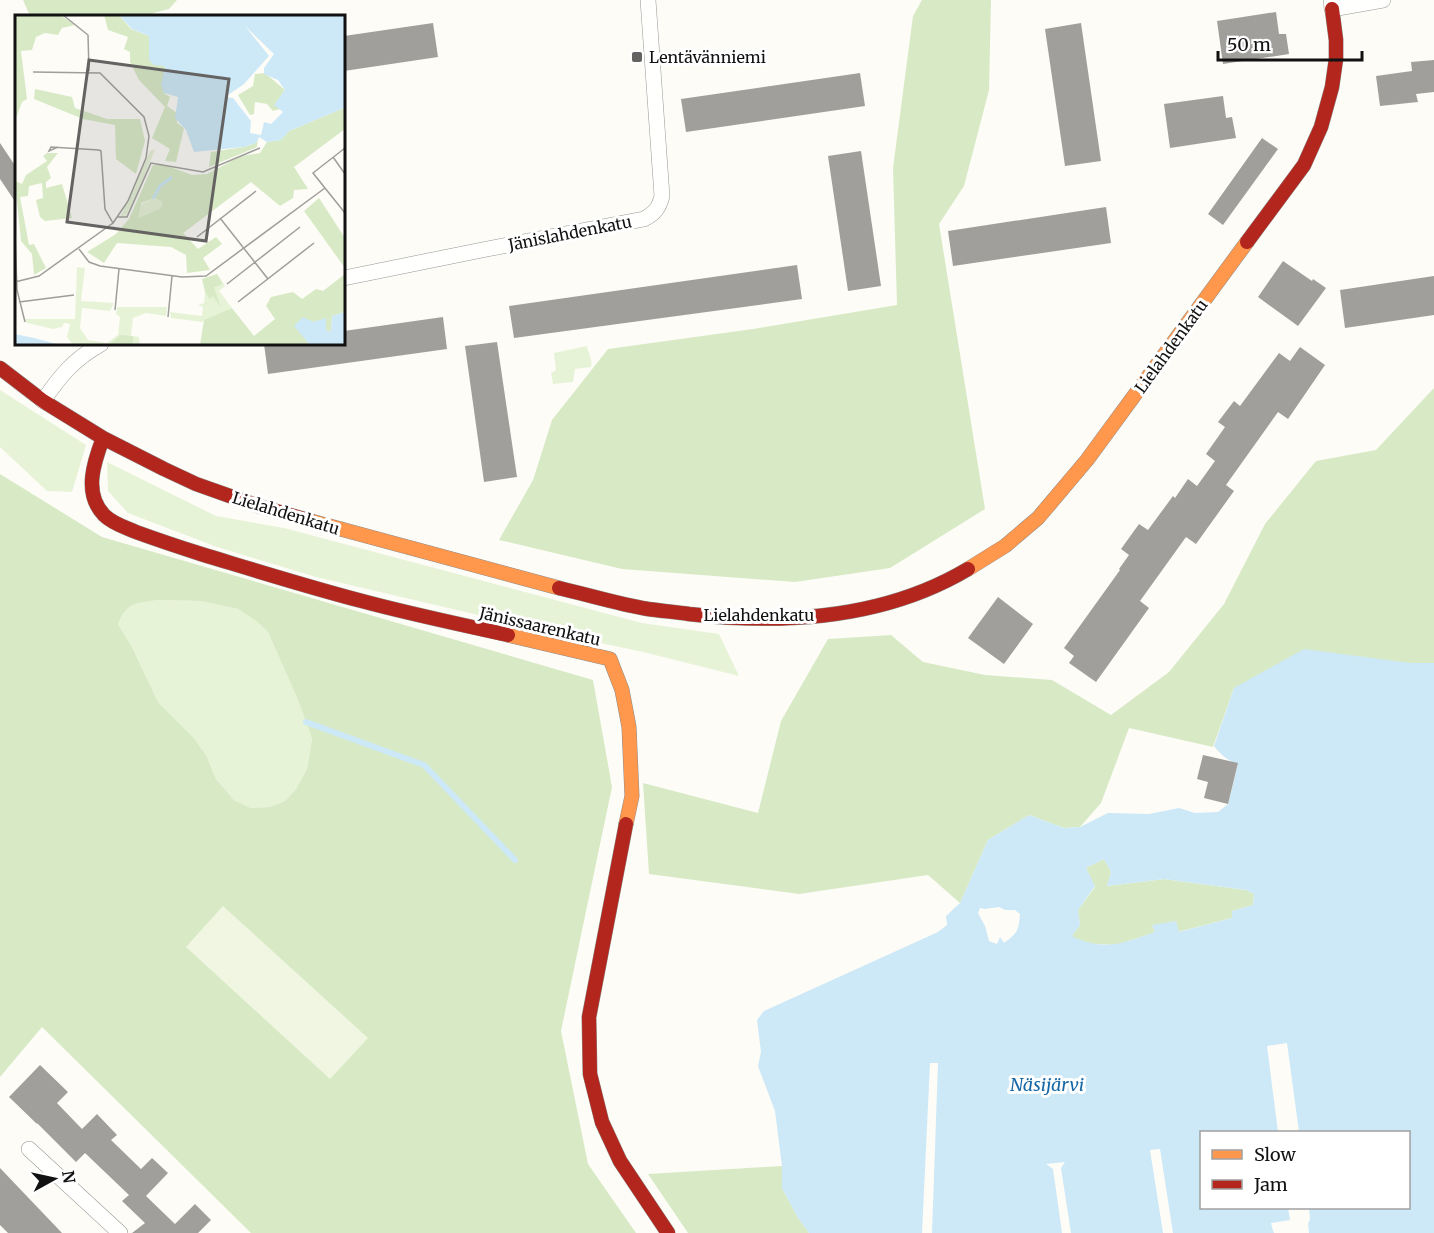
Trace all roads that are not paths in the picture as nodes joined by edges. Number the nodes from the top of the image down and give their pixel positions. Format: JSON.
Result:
{"nodes":[{"id":1,"x":648,"y":0,"type":"edge"},
{"id":2,"x":1383,"y":0,"type":"edge"},
{"id":3,"x":1332,"y":4,"type":"edge"},
{"id":4,"x":345,"y":278,"type":"edge"},
{"id":5,"x":99,"y":345,"type":"edge"},
{"id":6,"x":0,"y":368,"type":"edge"},
{"id":7,"x":43,"y":401,"type":"junction"},
{"id":8,"x":103,"y":438,"type":"junction"},
{"id":9,"x":29,"y":1149,"type":"dead end"},
{"id":10,"x":120,"y":1233,"type":"edge"},
{"id":11,"x":668,"y":1233,"type":"edge"}],
"edges":[{"from":1,"to":4,"type":"street","name":"Jänislahdenkatu"},
{"from":2,"to":3,"type":"street"},
{"from":3,"to":8,"type":"street","name":"Lielahdenkatu"},
{"from":5,"to":7,"type":"street"},
{"from":6,"to":7,"type":"street","name":"Lielahdenkatu"},
{"from":7,"to":8,"type":"street","name":"Lielahdenkatu"},
{"from":8,"to":11,"type":"street","name":"Jänissaarenkatu"},
{"from":9,"to":10,"type":"street"}]}
